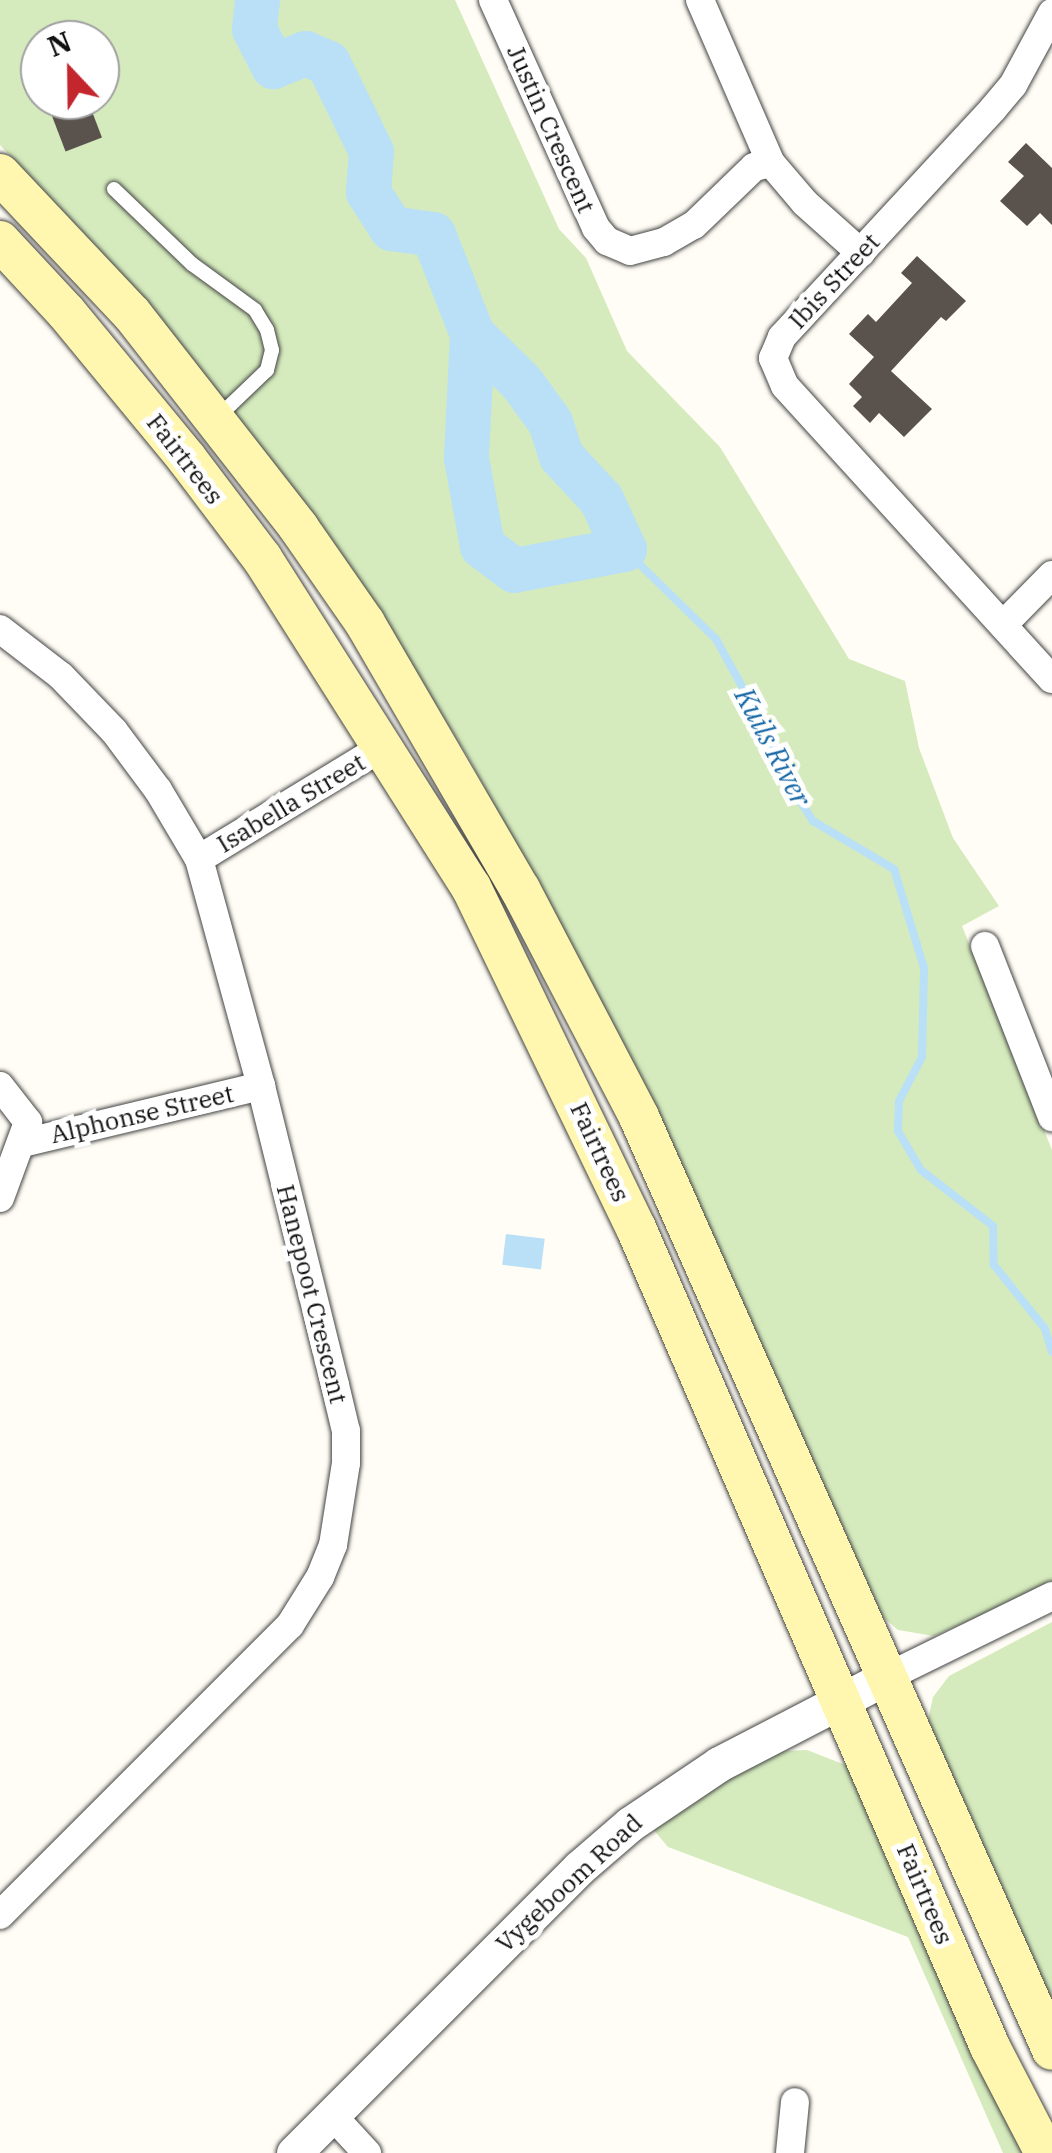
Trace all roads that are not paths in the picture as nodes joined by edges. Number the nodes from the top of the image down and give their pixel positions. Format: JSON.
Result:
{"nodes":[{"id":1,"x":493,"y":0,"type":"edge"},
{"id":2,"x":700,"y":0,"type":"edge"},
{"id":3,"x":1045,"y":0,"type":"edge"},
{"id":4,"x":1052,"y":10,"type":"edge"},
{"id":5,"x":771,"y":164,"type":"junction"},
{"id":6,"x":0,"y":174,"type":"edge"},
{"id":7,"x":114,"y":188,"type":"dead end"},
{"id":8,"x":0,"y":241,"type":"edge"},
{"id":9,"x":861,"y":253,"type":"junction"},
{"id":10,"x":216,"y":418,"type":"junction"},
{"id":11,"x":1052,"y":575,"type":"edge"},
{"id":12,"x":1004,"y":625,"type":"junction"},
{"id":13,"x":0,"y":628,"type":"edge"},
{"id":14,"x":1052,"y":679,"type":"edge"},
{"id":15,"x":384,"y":746,"type":"junction"},
{"id":16,"x":198,"y":859,"type":"junction"},
{"id":17,"x":985,"y":946,"type":"dead end"},
{"id":18,"x":0,"y":1086,"type":"edge"},
{"id":19,"x":262,"y":1086,"type":"junction"},
{"id":20,"x":1052,"y":1117,"type":"edge"},
{"id":21,"x":23,"y":1143,"type":"junction"},
{"id":22,"x":0,"y":1198,"type":"edge"},
{"id":23,"x":1052,"y":1596,"type":"edge"},
{"id":24,"x":887,"y":1677,"type":"junction"},
{"id":25,"x":844,"y":1702,"type":"junction"},
{"id":26,"x":0,"y":1915,"type":"edge"},
{"id":27,"x":1052,"y":2050,"type":"edge"},
{"id":28,"x":795,"y":2102,"type":"dead end"},
{"id":29,"x":332,"y":2115,"type":"junction"},
{"id":30,"x":294,"y":2153,"type":"edge"},
{"id":31,"x":367,"y":2153,"type":"edge"},
{"id":32,"x":790,"y":2153,"type":"edge"},
{"id":33,"x":1045,"y":2153,"type":"edge"}],
"edges":[{"from":1,"to":5,"type":"street","name":"Justin Crescent"},
{"from":2,"to":5,"type":"street"},
{"from":3,"to":4,"type":"street"},
{"from":4,"to":9,"type":"street","name":"Ibis Street"},
{"from":5,"to":9,"type":"street"},
{"from":6,"to":10,"type":"main road","name":"Fairtrees"},
{"from":7,"to":10,"type":"lane"},
{"from":8,"to":15,"type":"main road","name":"Fairtrees"},
{"from":9,"to":12,"type":"street","name":"Ibis Street"},
{"from":10,"to":24,"type":"main road","name":"Fairtrees"},
{"from":11,"to":12,"type":"street"},
{"from":12,"to":14,"type":"street","name":"Ibis Street"},
{"from":13,"to":16,"type":"street","name":"Hanepoot Crescent"},
{"from":15,"to":16,"type":"street","name":"Isabella Street"},
{"from":15,"to":25,"type":"main road","name":"Fairtrees"},
{"from":16,"to":19,"type":"street","name":"Hanepoot Crescent"},
{"from":17,"to":20,"type":"street"},
{"from":18,"to":21,"type":"street"},
{"from":19,"to":21,"type":"street","name":"Alphonse Street"},
{"from":19,"to":26,"type":"street","name":"Hanepoot Crescent"},
{"from":21,"to":22,"type":"street"},
{"from":23,"to":24,"type":"street","name":"Vygeboom Road"},
{"from":24,"to":25,"type":"street","name":"Vygeboom Road"},
{"from":24,"to":27,"type":"main road","name":"Fairtrees"},
{"from":25,"to":29,"type":"street","name":"Vygeboom Road"},
{"from":25,"to":33,"type":"main road","name":"Fairtrees"},
{"from":28,"to":32,"type":"street"},
{"from":29,"to":30,"type":"street","name":"Vygeboom Road"},
{"from":29,"to":31,"type":"street"}]}
